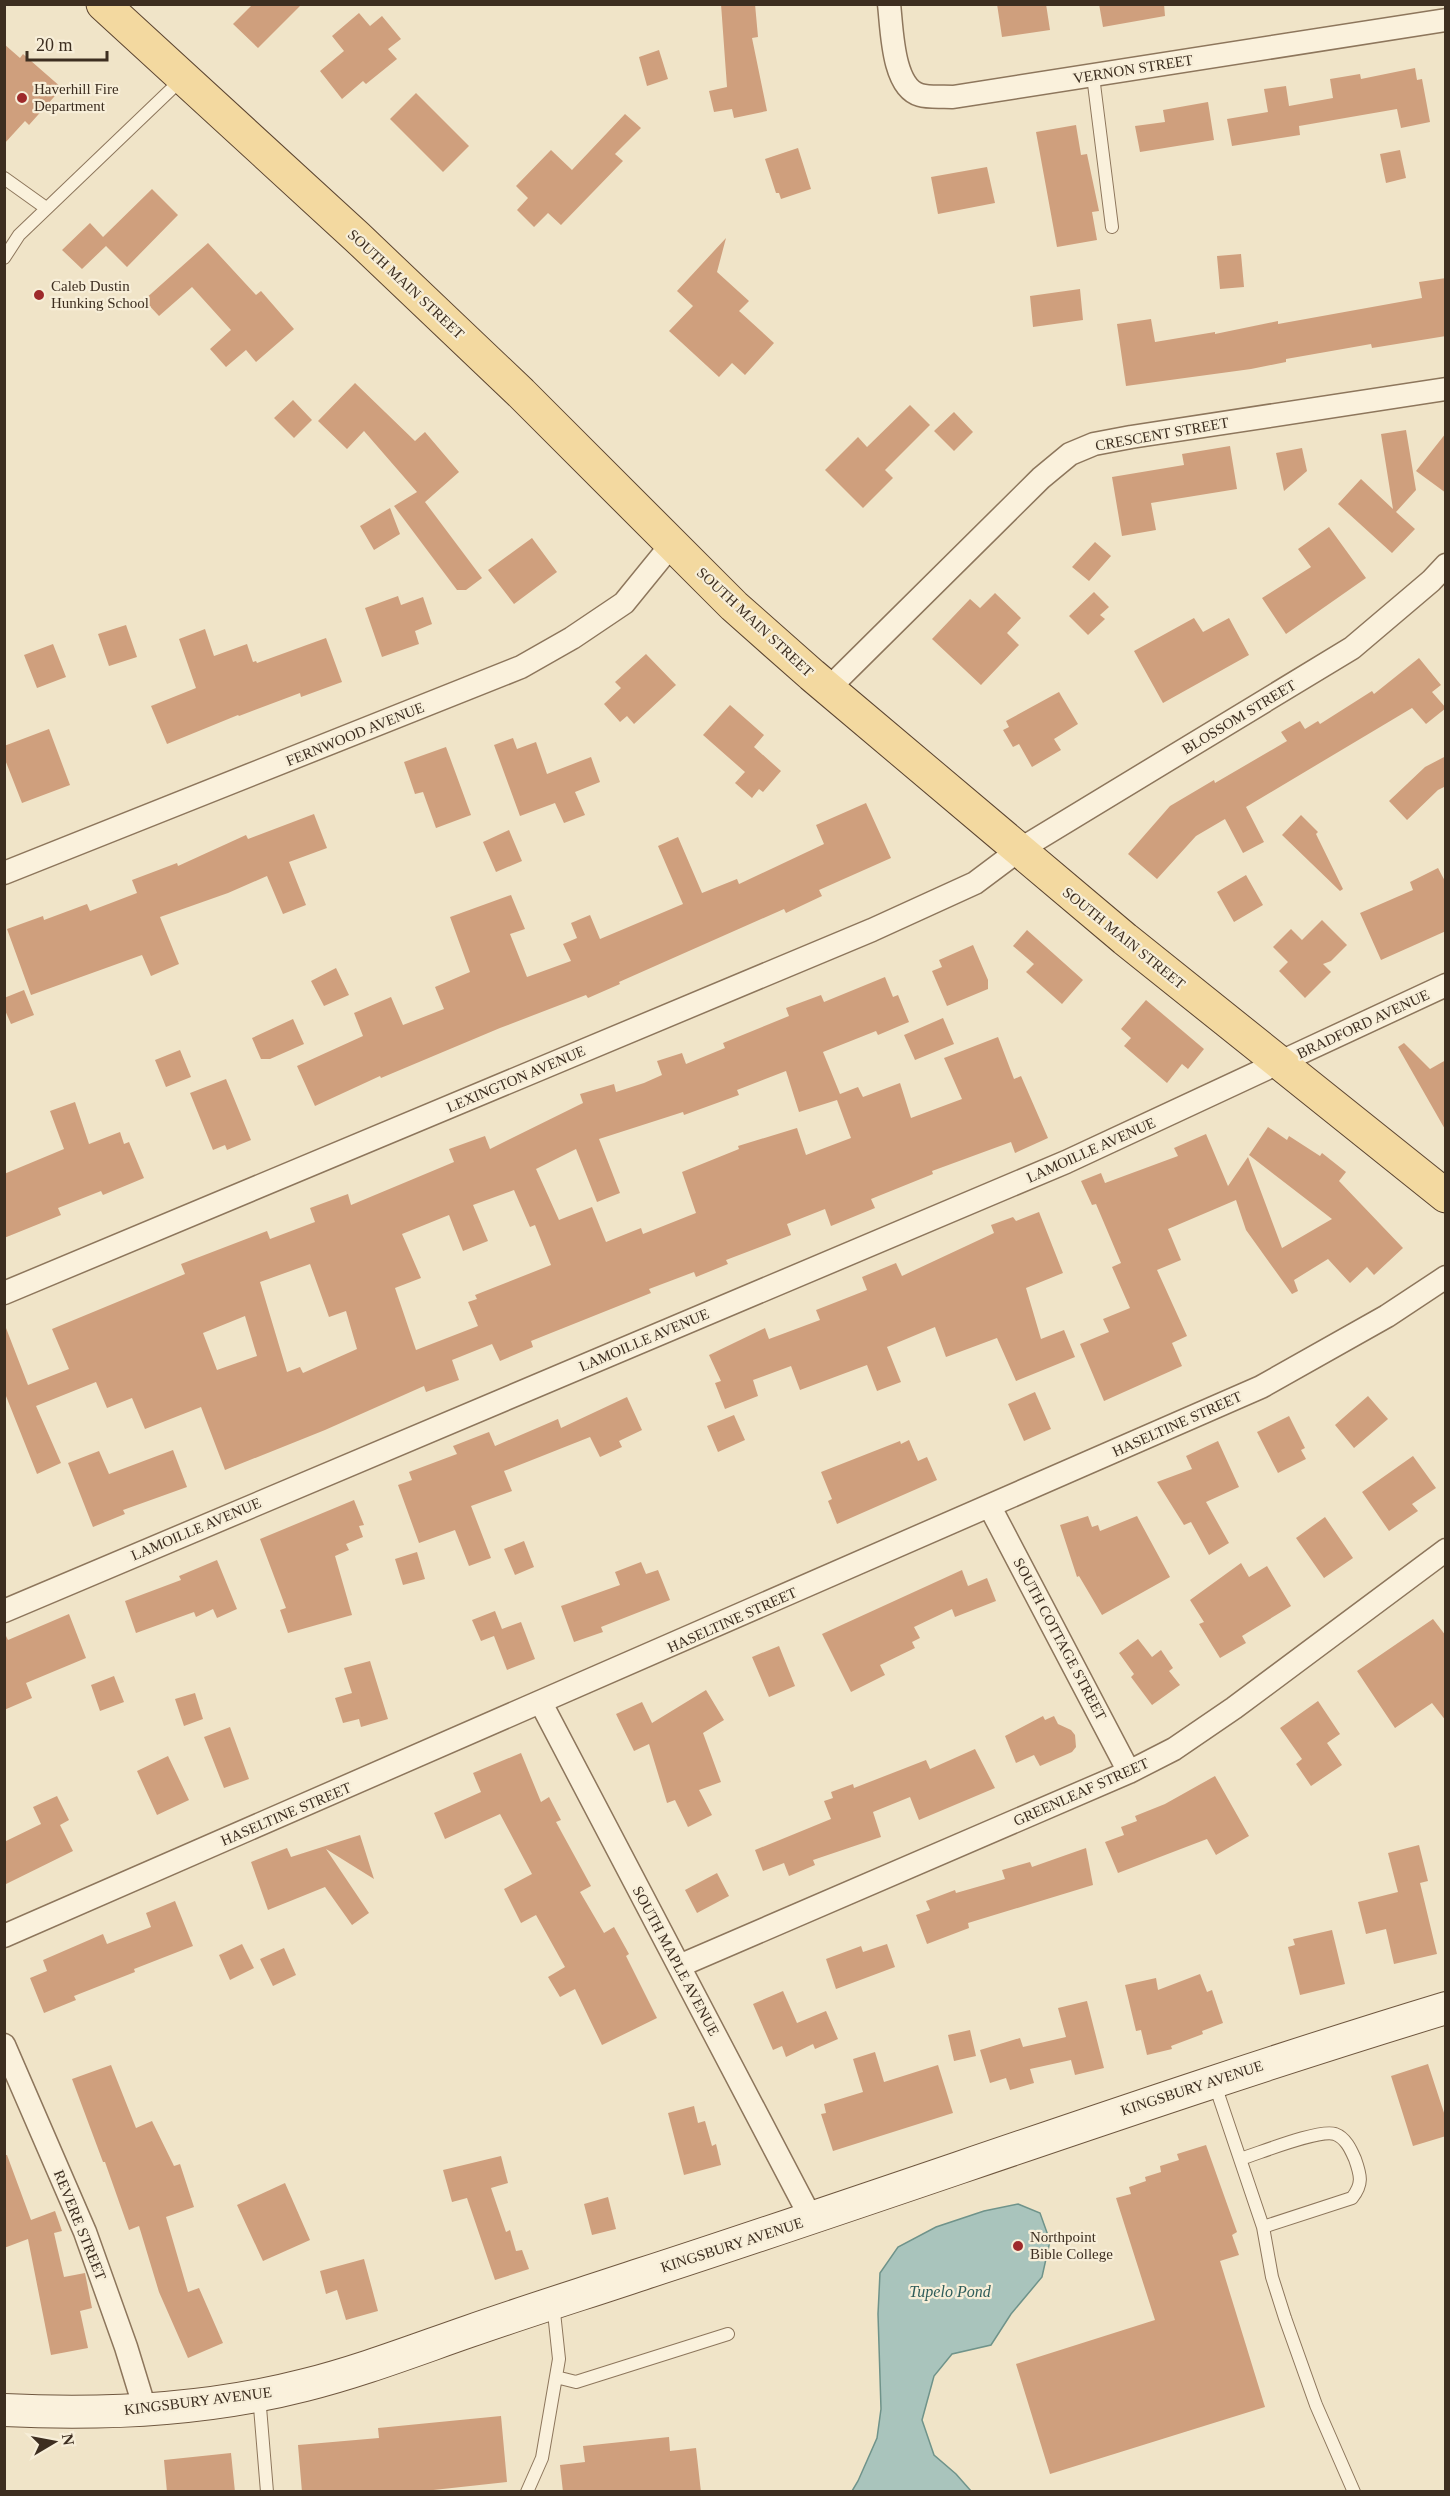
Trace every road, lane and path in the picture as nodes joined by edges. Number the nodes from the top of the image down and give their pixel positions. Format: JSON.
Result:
{"nodes":[{"id":1,"x":889,"y":4,"type":"edge"},
{"id":2,"x":117,"y":8,"type":"edge"},
{"id":3,"x":1446,"y":20,"type":"edge"},
{"id":4,"x":1093,"y":76,"type":"junction"},
{"id":5,"x":184,"y":78,"type":"junction"},
{"id":6,"x":4,"y":178,"type":"edge"},
{"id":7,"x":46,"y":208,"type":"junction"},
{"id":8,"x":1112,"y":227,"type":"dead end"},
{"id":9,"x":4,"y":258,"type":"edge"},
{"id":10,"x":1446,"y":389,"type":"edge"},
{"id":11,"x":672,"y":544,"type":"junction"},
{"id":12,"x":1446,"y":565,"type":"edge"},
{"id":13,"x":828,"y":688,"type":"junction"},
{"id":14,"x":1019,"y":850,"type":"junction"},
{"id":15,"x":4,"y":873,"type":"edge"},
{"id":16,"x":1446,"y":984,"type":"edge"},
{"id":17,"x":1280,"y":1063,"type":"junction"},
{"id":18,"x":1446,"y":1196,"type":"edge"},
{"id":19,"x":1446,"y":1277,"type":"edge"},
{"id":20,"x":4,"y":1293,"type":"edge"},
{"id":21,"x":990,"y":1507,"type":"junction"},
{"id":22,"x":1446,"y":1550,"type":"edge"},
{"id":23,"x":4,"y":1611,"type":"edge"},
{"id":24,"x":541,"y":1703,"type":"junction"},
{"id":25,"x":1129,"y":1772,"type":"junction"},
{"id":26,"x":4,"y":1936,"type":"edge"},
{"id":27,"x":678,"y":1966,"type":"junction"},
{"id":28,"x":1446,"y":2008,"type":"edge"},
{"id":29,"x":4,"y":2045,"type":"edge"},
{"id":30,"x":1213,"y":2081,"type":"junction"},
{"id":31,"x":1240,"y":2159,"type":"junction"},
{"id":32,"x":811,"y":2218,"type":"junction"},
{"id":33,"x":1263,"y":2226,"type":"junction"},
{"id":34,"x":553,"y":2303,"type":"junction"},
{"id":35,"x":728,"y":2334,"type":"dead end"},
{"id":36,"x":556,"y":2378,"type":"junction"},
{"id":37,"x":259,"y":2394,"type":"junction"},
{"id":38,"x":145,"y":2409,"type":"junction"},
{"id":39,"x":4,"y":2410,"type":"edge"},
{"id":40,"x":267,"y":2492,"type":"edge"},
{"id":41,"x":527,"y":2492,"type":"edge"},
{"id":42,"x":1354,"y":2492,"type":"edge"}],
"edges":[{"from":1,"to":4,"type":"street","name":"VERNON STREET"},
{"from":2,"to":5,"type":"main road","name":"SOUTH MAIN STREET"},
{"from":3,"to":4,"type":"street","name":"VERNON STREET"},
{"from":4,"to":8,"type":"lane"},
{"from":5,"to":7,"type":"lane"},
{"from":5,"to":11,"type":"main road","name":"SOUTH MAIN STREET"},
{"from":6,"to":7,"type":"lane"},
{"from":7,"to":9,"type":"lane"},
{"from":10,"to":13,"type":"street","name":"CRESCENT STREET"},
{"from":11,"to":13,"type":"main road","name":"SOUTH MAIN STREET"},
{"from":11,"to":15,"type":"street","name":"FERNWOOD AVENUE"},
{"from":12,"to":14,"type":"street","name":"BLOSSOM STREET"},
{"from":13,"to":14,"type":"main road","name":"SOUTH MAIN STREET"},
{"from":14,"to":17,"type":"main road","name":"SOUTH MAIN STREET"},
{"from":14,"to":20,"type":"street","name":"LEXINGTON AVENUE"},
{"from":16,"to":17,"type":"street","name":"BRADFORD AVENUE"},
{"from":17,"to":18,"type":"main road","name":"SOUTH MAIN STREET"},
{"from":17,"to":23,"type":"street","name":"LAMOILLE AVENUE"},
{"from":19,"to":21,"type":"street","name":"HASELTINE STREET"},
{"from":21,"to":24,"type":"street","name":"HASELTINE STREET"},
{"from":21,"to":25,"type":"street","name":"SOUTH COTTAGE STREET"},
{"from":22,"to":25,"type":"street","name":"GREENLEAF STREET"},
{"from":24,"to":26,"type":"street","name":"HASELTINE STREET"},
{"from":24,"to":27,"type":"street","name":"SOUTH MAPLE AVENUE"},
{"from":25,"to":27,"type":"street","name":"GREENLEAF STREET"},
{"from":27,"to":32,"type":"street","name":"SOUTH MAPLE AVENUE"},
{"from":28,"to":30,"type":"main road","name":"KINGSBURY AVENUE"},
{"from":29,"to":38,"type":"street","name":"REVERE STREET"},
{"from":30,"to":31,"type":"lane"},
{"from":30,"to":32,"type":"main road","name":"KINGSBURY AVENUE"},
{"from":31,"to":33,"type":"lane"},
{"from":31,"to":33,"type":"lane"},
{"from":32,"to":34,"type":"main road","name":"KINGSBURY AVENUE"},
{"from":33,"to":42,"type":"lane"},
{"from":34,"to":36,"type":"lane"},
{"from":34,"to":37,"type":"main road","name":"KINGSBURY AVENUE"},
{"from":35,"to":36,"type":"lane"},
{"from":36,"to":41,"type":"lane"},
{"from":37,"to":38,"type":"main road","name":"KINGSBURY AVENUE"},
{"from":37,"to":40,"type":"lane"},
{"from":38,"to":39,"type":"main road","name":"KINGSBURY AVENUE"}]}
